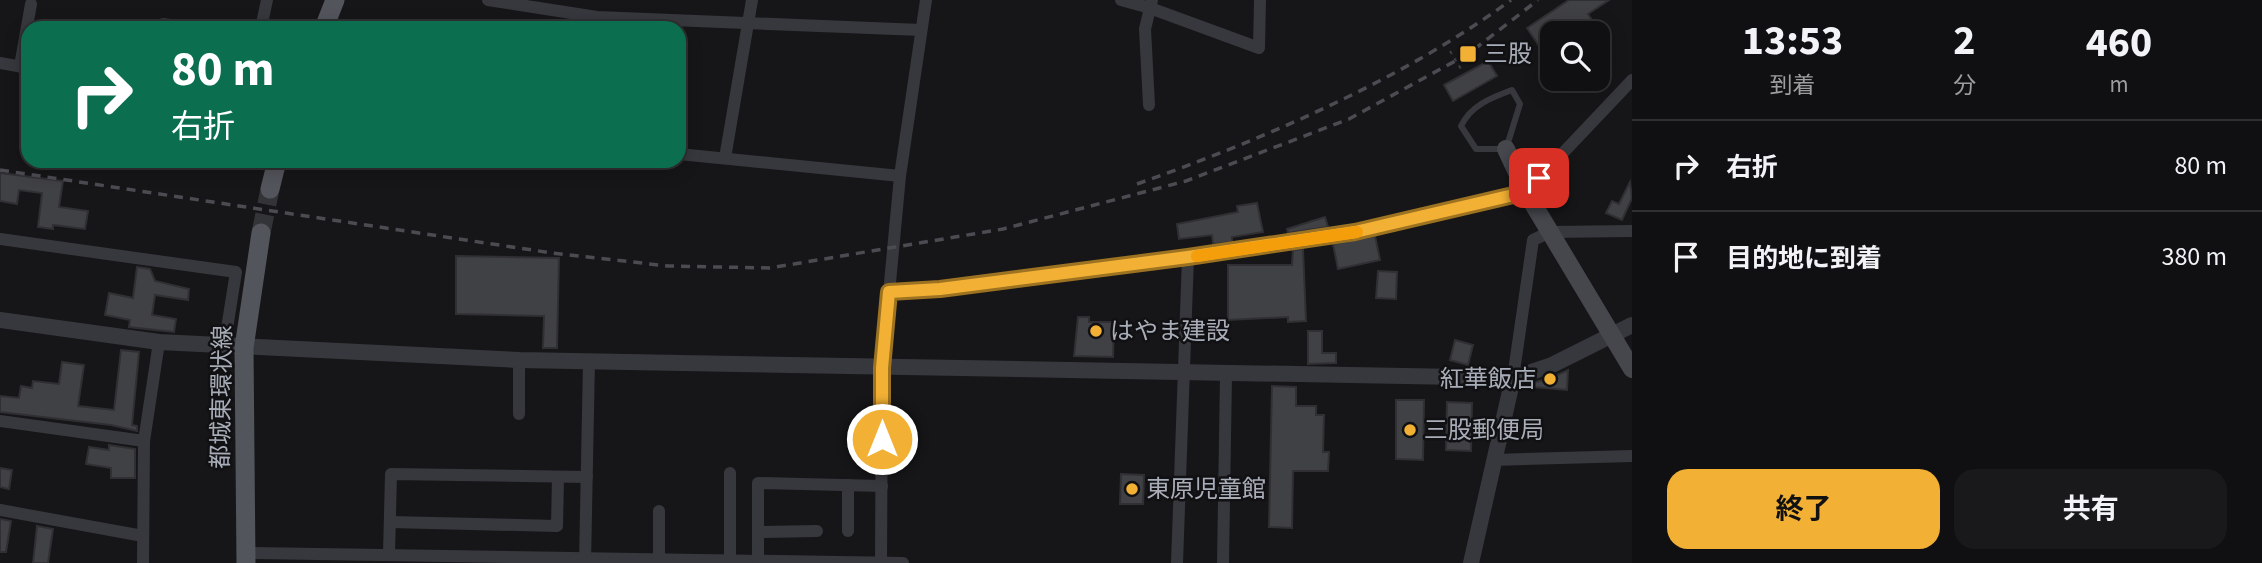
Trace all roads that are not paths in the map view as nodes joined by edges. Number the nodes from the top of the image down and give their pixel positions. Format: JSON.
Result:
{"nodes":[{"id":1,"x":267,"y":0,"type":"edge"},
{"id":2,"x":335,"y":0,"type":"edge"},
{"id":3,"x":488,"y":0,"type":"edge"},
{"id":4,"x":752,"y":0,"type":"edge"},
{"id":5,"x":926,"y":0,"type":"edge"},
{"id":6,"x":1121,"y":0,"type":"edge"},
{"id":7,"x":1260,"y":0,"type":"edge"},
{"id":8,"x":31,"y":4,"type":"dead end"},
{"id":9,"x":1151,"y":4,"type":"edge"},
{"id":10,"x":29,"y":21,"type":"edge"},
{"id":11,"x":262,"y":21,"type":"edge"},
{"id":12,"x":327,"y":21,"type":"edge"},
{"id":13,"x":683,"y":21,"type":"edge"},
{"id":14,"x":686,"y":21,"type":"edge"},
{"id":15,"x":747,"y":24,"type":"junction"},
{"id":16,"x":921,"y":30,"type":"junction"},
{"id":17,"x":0,"y":63,"type":"edge"},
{"id":18,"x":21,"y":66,"type":"edge"},
{"id":19,"x":1632,"y":80,"type":"edge"},
{"id":20,"x":1149,"y":105,"type":"dead end"},
{"id":21,"x":1506,"y":149,"type":"junction"},
{"id":22,"x":686,"y":155,"type":"edge"},
{"id":23,"x":725,"y":158,"type":"junction"},
{"id":24,"x":275,"y":168,"type":"edge"},
{"id":25,"x":900,"y":176,"type":"junction"},
{"id":26,"x":270,"y":189,"type":"tunnel mouth"},
{"id":27,"x":1526,"y":192,"type":"junction"},
{"id":28,"x":1632,"y":231,"type":"edge"},
{"id":29,"x":1550,"y":232,"type":"junction"},
{"id":30,"x":261,"y":233,"type":"tunnel mouth"},
{"id":31,"x":0,"y":239,"type":"edge"},
{"id":32,"x":1188,"y":257,"type":"junction"},
{"id":33,"x":889,"y":292,"type":"junction"},
{"id":34,"x":0,"y":320,"type":"edge"},
{"id":35,"x":1632,"y":325,"type":"edge"},
{"id":36,"x":1612,"y":335,"type":"junction"},
{"id":37,"x":159,"y":342,"type":"junction"},
{"id":38,"x":234,"y":347,"type":"junction"},
{"id":39,"x":519,"y":360,"type":"junction"},
{"id":40,"x":589,"y":361,"type":"junction"},
{"id":41,"x":882,"y":368,"type":"junction"},
{"id":42,"x":1632,"y":369,"type":"edge"},
{"id":43,"x":1186,"y":374,"type":"junction"},
{"id":44,"x":1226,"y":374,"type":"junction"},
{"id":45,"x":1513,"y":378,"type":"junction"},
{"id":46,"x":519,"y":414,"type":"dead end"},
{"id":47,"x":0,"y":421,"type":"edge"},
{"id":48,"x":144,"y":442,"type":"junction"},
{"id":49,"x":1632,"y":456,"type":"edge"},
{"id":50,"x":1493,"y":460,"type":"junction"},
{"id":51,"x":730,"y":473,"type":"dead end"},
{"id":52,"x":558,"y":477,"type":"junction"},
{"id":53,"x":587,"y":477,"type":"junction"},
{"id":54,"x":848,"y":485,"type":"junction"},
{"id":55,"x":882,"y":486,"type":"junction"},
{"id":56,"x":0,"y":510,"type":"edge"},
{"id":57,"x":659,"y":511,"type":"dead end"},
{"id":58,"x":390,"y":522,"type":"junction"},
{"id":59,"x":817,"y":531,"type":"dead end"},
{"id":60,"x":848,"y":531,"type":"dead end"},
{"id":61,"x":758,"y":532,"type":"junction"},
{"id":62,"x":143,"y":536,"type":"junction"},
{"id":63,"x":389,"y":554,"type":"junction"},
{"id":64,"x":246,"y":558,"type":"edge"},
{"id":65,"x":659,"y":558,"type":"junction"},
{"id":66,"x":585,"y":559,"type":"edge"},
{"id":67,"x":730,"y":559,"type":"junction"},
{"id":68,"x":758,"y":560,"type":"junction"},
{"id":69,"x":143,"y":563,"type":"edge"},
{"id":70,"x":881,"y":563,"type":"edge"},
{"id":71,"x":903,"y":563,"type":"edge"},
{"id":72,"x":1177,"y":563,"type":"edge"},
{"id":73,"x":1223,"y":563,"type":"edge"},
{"id":74,"x":1471,"y":563,"type":"edge"}],
"edges":[{"from":1,"to":11,"type":"street"},
{"from":2,"to":12,"type":"main road"},
{"from":3,"to":13,"type":"street"},
{"from":4,"to":15,"type":"street"},
{"from":5,"to":16,"type":"street"},
{"from":6,"to":9,"type":"street"},
{"from":7,"to":9,"type":"street"},
{"from":8,"to":10,"type":"street"},
{"from":9,"to":20,"type":"street"},
{"from":14,"to":15,"type":"street"},
{"from":15,"to":16,"type":"street"},
{"from":15,"to":23,"type":"street"},
{"from":16,"to":25,"type":"street"},
{"from":17,"to":18,"type":"street"},
{"from":19,"to":27,"type":"street"},
{"from":21,"to":21,"type":"lane"},
{"from":21,"to":27,"type":"main road"},
{"from":22,"to":23,"type":"street"},
{"from":23,"to":25,"type":"street"},
{"from":24,"to":26,"type":"main road"},
{"from":25,"to":33,"type":"street"},
{"from":27,"to":29,"type":"main road"},
{"from":27,"to":32,"type":"street"},
{"from":28,"to":29,"type":"street"},
{"from":29,"to":36,"type":"main road"},
{"from":29,"to":45,"type":"street"},
{"from":30,"to":38,"type":"main road","name":"都城東環状線"},
{"from":31,"to":38,"type":"street"},
{"from":32,"to":33,"type":"street"},
{"from":32,"to":43,"type":"street"},
{"from":33,"to":41,"type":"street"},
{"from":34,"to":37,"type":"street"},
{"from":35,"to":36,"type":"street"},
{"from":36,"to":42,"type":"main road"},
{"from":36,"to":45,"type":"street"},
{"from":37,"to":38,"type":"street"},
{"from":37,"to":48,"type":"street"},
{"from":38,"to":39,"type":"street"},
{"from":38,"to":64,"type":"main road","name":"都城東環状線"},
{"from":39,"to":40,"type":"street"},
{"from":39,"to":46,"type":"street"},
{"from":40,"to":41,"type":"street"},
{"from":40,"to":53,"type":"street"},
{"from":41,"to":43,"type":"street"},
{"from":41,"to":55,"type":"street"},
{"from":43,"to":44,"type":"street"},
{"from":43,"to":72,"type":"street"},
{"from":44,"to":45,"type":"street"},
{"from":44,"to":73,"type":"street"},
{"from":45,"to":50,"type":"street"},
{"from":47,"to":48,"type":"street"},
{"from":48,"to":62,"type":"street"},
{"from":49,"to":50,"type":"street"},
{"from":50,"to":74,"type":"street"},
{"from":51,"to":67,"type":"street"},
{"from":52,"to":53,"type":"street"},
{"from":52,"to":58,"type":"street"},
{"from":52,"to":58,"type":"street"},
{"from":53,"to":66,"type":"street"},
{"from":54,"to":55,"type":"street"},
{"from":54,"to":60,"type":"street"},
{"from":54,"to":61,"type":"street"},
{"from":55,"to":70,"type":"street"},
{"from":56,"to":62,"type":"street"},
{"from":57,"to":65,"type":"street"},
{"from":58,"to":63,"type":"street"},
{"from":59,"to":61,"type":"street"},
{"from":61,"to":68,"type":"street"},
{"from":62,"to":69,"type":"street"},
{"from":63,"to":64,"type":"street"},
{"from":63,"to":66,"type":"street"},
{"from":65,"to":66,"type":"street"},
{"from":65,"to":67,"type":"street"},
{"from":67,"to":68,"type":"street"},
{"from":68,"to":70,"type":"street"},
{"from":70,"to":71,"type":"street"}]}
